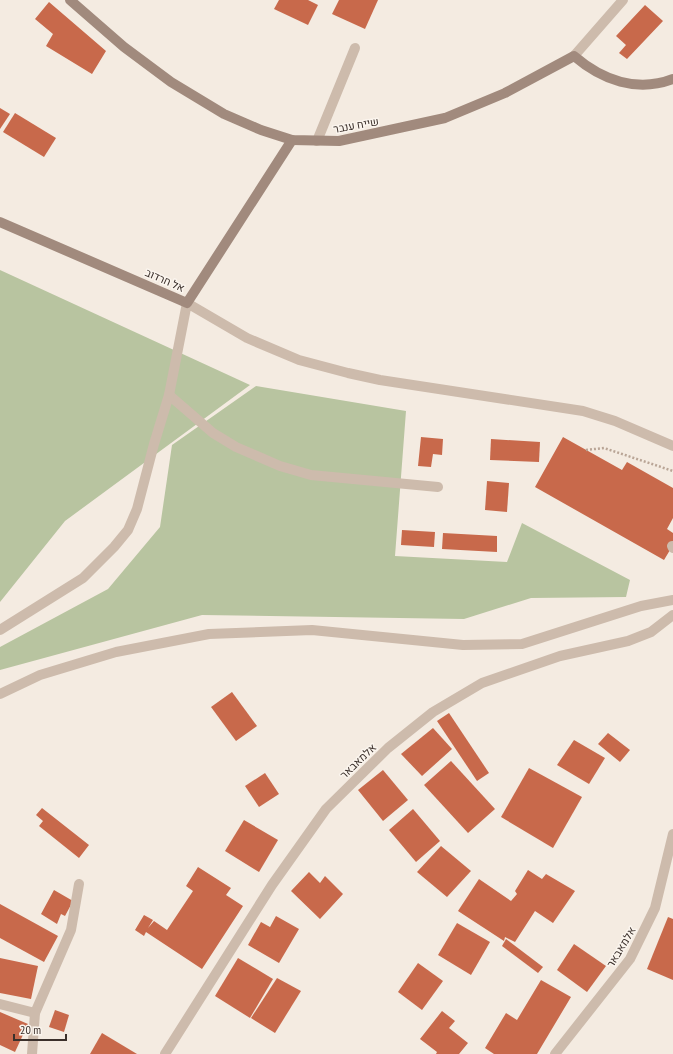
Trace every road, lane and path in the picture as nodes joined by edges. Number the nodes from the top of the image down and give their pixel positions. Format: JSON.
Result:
{"nodes":[{"id":1,"x":70,"y":0,"type":"edge"},
{"id":2,"x":624,"y":0,"type":"edge"},
{"id":3,"x":355,"y":48,"type":"dead end"},
{"id":4,"x":574,"y":56,"type":"junction"},
{"id":5,"x":673,"y":79,"type":"edge"},
{"id":6,"x":292,"y":140,"type":"junction"},
{"id":7,"x":317,"y":141,"type":"junction"},
{"id":8,"x":0,"y":222,"type":"edge"},
{"id":9,"x":187,"y":303,"type":"junction"},
{"id":10,"x":169,"y":395,"type":"junction"},
{"id":11,"x":673,"y":446,"type":"edge"},
{"id":12,"x":586,"y":450,"type":"dead end"},
{"id":13,"x":673,"y":471,"type":"edge"},
{"id":14,"x":438,"y":486,"type":"dead end"},
{"id":15,"x":673,"y":600,"type":"edge"},
{"id":16,"x":673,"y":615,"type":"edge"},
{"id":17,"x":0,"y":630,"type":"edge"},
{"id":18,"x":0,"y":694,"type":"edge"},
{"id":19,"x":673,"y":834,"type":"edge"},
{"id":20,"x":79,"y":884,"type":"dead end"},
{"id":21,"x":0,"y":1004,"type":"edge"},
{"id":22,"x":35,"y":1013,"type":"junction"},
{"id":23,"x":32,"y":1054,"type":"edge"},
{"id":24,"x":165,"y":1054,"type":"edge"},
{"id":25,"x":555,"y":1054,"type":"edge"}],
"edges":[{"from":1,"to":6,"type":"street","name":"שייח ענבר"},
{"from":2,"to":4,"type":"street","name":"שייח ענבר"},
{"from":3,"to":7,"type":"street"},
{"from":4,"to":5,"type":"street"},
{"from":4,"to":7,"type":"street","name":"שייח ענבר"},
{"from":6,"to":7,"type":"street","name":"שייח ענבר"},
{"from":6,"to":9,"type":"street","name":"אל חרדוב"},
{"from":8,"to":9,"type":"street","name":"אל חרדוב"},
{"from":9,"to":10,"type":"street"},
{"from":9,"to":11,"type":"street"},
{"from":10,"to":14,"type":"street"},
{"from":10,"to":17,"type":"street"},
{"from":12,"to":13,"type":"path"},
{"from":15,"to":18,"type":"street"},
{"from":16,"to":24,"type":"street","name":"אלמאבאר"},
{"from":19,"to":25,"type":"street","name":"אלמאבאר"},
{"from":20,"to":22,"type":"street"},
{"from":21,"to":22,"type":"street"},
{"from":22,"to":23,"type":"street"}]}
